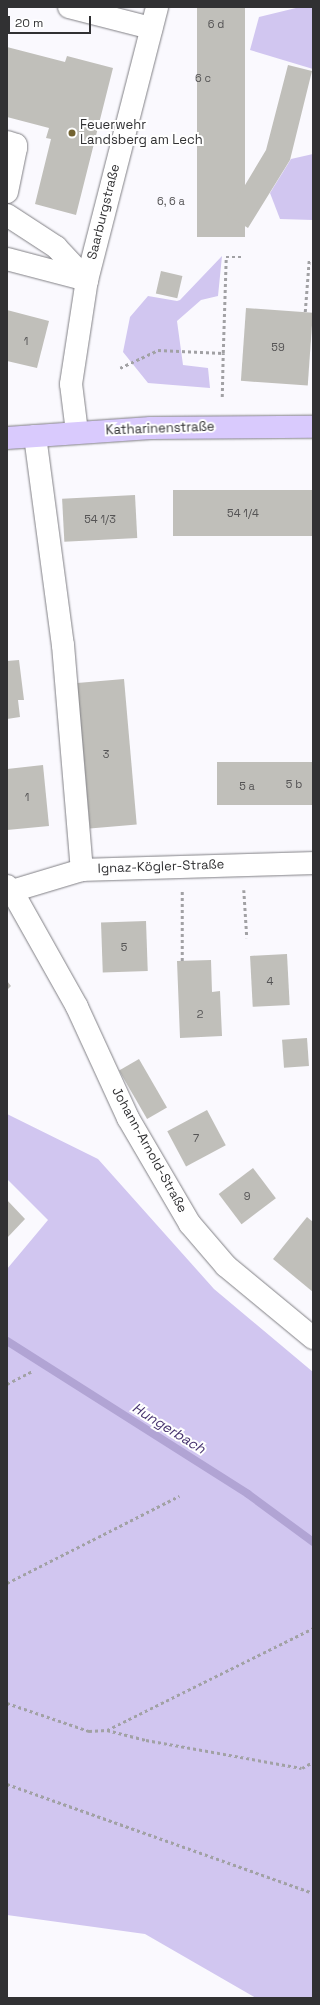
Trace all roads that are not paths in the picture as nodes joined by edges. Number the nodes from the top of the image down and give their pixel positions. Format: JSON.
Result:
{"nodes":[{"id":1,"x":69,"y":7,"type":"edge"},
{"id":2,"x":157,"y":7,"type":"edge"},
{"id":3,"x":151,"y":28,"type":"junction"},
{"id":4,"x":7,"y":142,"type":"edge"},
{"id":5,"x":7,"y":192,"type":"edge"},
{"id":6,"x":7,"y":215,"type":"edge"},
{"id":7,"x":7,"y":259,"type":"edge"},
{"id":8,"x":87,"y":280,"type":"junction"},
{"id":9,"x":313,"y":427,"type":"edge"},
{"id":10,"x":77,"y":432,"type":"junction"},
{"id":11,"x":35,"y":436,"type":"junction"},
{"id":12,"x":7,"y":438,"type":"edge"},
{"id":13,"x":313,"y":863,"type":"edge"},
{"id":14,"x":82,"y":870,"type":"junction"},
{"id":15,"x":9,"y":888,"type":"edge"},
{"id":16,"x":313,"y":1338,"type":"edge"}],
"edges":[{"from":1,"to":3,"type":"street"},
{"from":2,"to":3,"type":"street","name":"Saarburgstraße"},
{"from":3,"to":8,"type":"street","name":"Saarburgstraße"},
{"from":4,"to":5,"type":"street"},
{"from":6,"to":8,"type":"street"},
{"from":7,"to":8,"type":"street"},
{"from":8,"to":10,"type":"street","name":"Saarburgstraße"},
{"from":9,"to":10,"type":"main road","name":"Katharinenstraße"},
{"from":10,"to":11,"type":"main road","name":"Katharinenstraße"},
{"from":11,"to":12,"type":"main road","name":"Katharinenstraße"},
{"from":11,"to":14,"type":"street"},
{"from":13,"to":14,"type":"street","name":"Ignaz-Kögler-Straße"},
{"from":14,"to":15,"type":"street","name":"Ignaz-Kögler-Straße"},
{"from":15,"to":16,"type":"street","name":"Johann-Arnold-Straße"}]}
